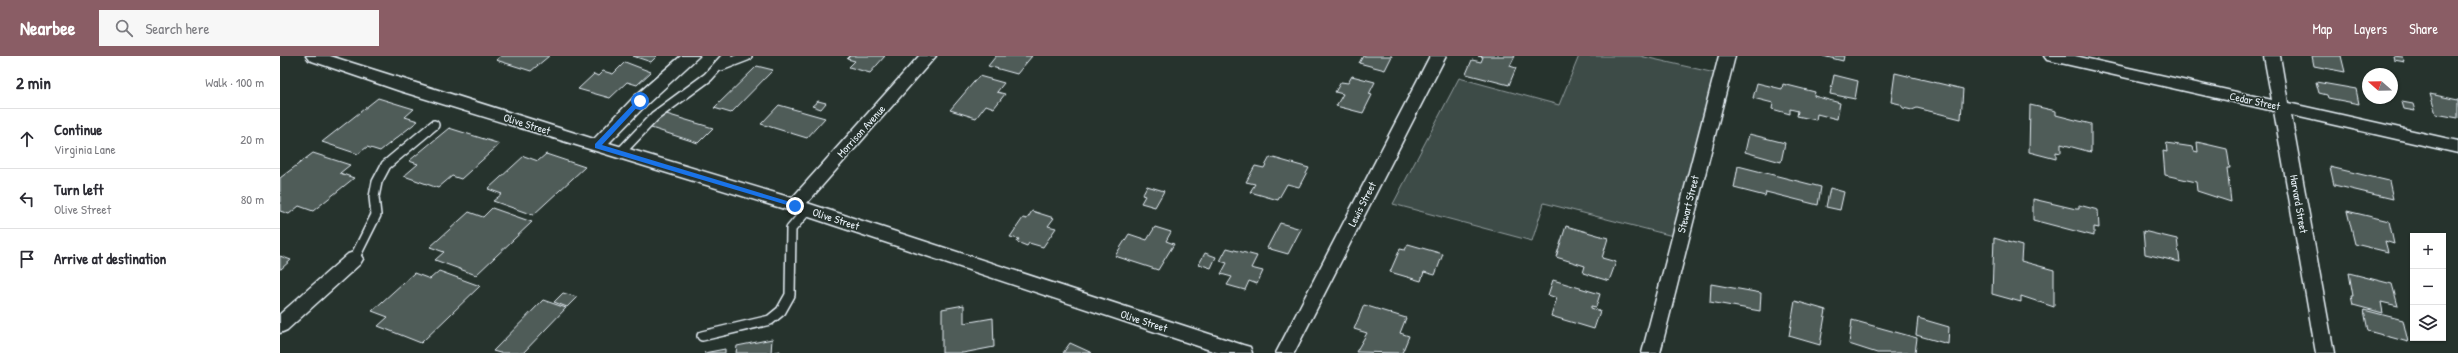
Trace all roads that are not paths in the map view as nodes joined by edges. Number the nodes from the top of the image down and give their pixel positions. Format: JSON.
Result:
{"nodes":[{"id":1,"x":314,"y":56,"type":"edge"},
{"id":2,"x":691,"y":56,"type":"edge"},
{"id":3,"x":727,"y":56,"type":"edge"},
{"id":4,"x":747,"y":56,"type":"edge"},
{"id":5,"x":928,"y":56,"type":"edge"},
{"id":6,"x":1438,"y":56,"type":"edge"},
{"id":7,"x":1727,"y":56,"type":"edge"},
{"id":8,"x":2052,"y":56,"type":"edge"},
{"id":9,"x":2272,"y":56,"type":"edge"},
{"id":10,"x":721,"y":66,"type":"junction"},
{"id":11,"x":2281,"y":106,"type":"junction"},
{"id":12,"x":434,"y":125,"type":"dead end"},
{"id":13,"x":597,"y":146,"type":"junction"},
{"id":14,"x":2458,"y":147,"type":"edge"},
{"id":15,"x":620,"y":153,"type":"junction"},
{"id":16,"x":801,"y":208,"type":"junction"},
{"id":17,"x":354,"y":258,"type":"joint"},
{"id":18,"x":280,"y":325,"type":"edge"},
{"id":19,"x":702,"y":336,"type":"dead end"},
{"id":20,"x":1243,"y":353,"type":"edge"},
{"id":21,"x":1285,"y":353,"type":"edge"},
{"id":22,"x":1651,"y":353,"type":"edge"},
{"id":23,"x":2325,"y":353,"type":"edge"}],
"edges":[{"from":1,"to":13,"type":"street","name":"Olive Street"},
{"from":2,"to":13,"type":"street"},
{"from":3,"to":10,"type":"lane"},
{"from":4,"to":10,"type":"lane"},
{"from":5,"to":16,"type":"street","name":"Morrison Avenue"},
{"from":6,"to":21,"type":"street","name":"Lewis Street"},
{"from":7,"to":22,"type":"street","name":"Stewart Street"},
{"from":8,"to":11,"type":"street","name":"Cedar Street"},
{"from":9,"to":11,"type":"street","name":"Harvard Street"},
{"from":10,"to":15,"type":"lane"},
{"from":11,"to":14,"type":"street","name":"Cedar Street"},
{"from":11,"to":23,"type":"street","name":"Harvard Street"},
{"from":12,"to":17,"type":"lane"},
{"from":13,"to":15,"type":"street","name":"Olive Street"},
{"from":15,"to":16,"type":"street","name":"Olive Street"},
{"from":16,"to":19,"type":"lane"},
{"from":16,"to":20,"type":"street","name":"Olive Street"},
{"from":17,"to":18,"type":"street"}]}
